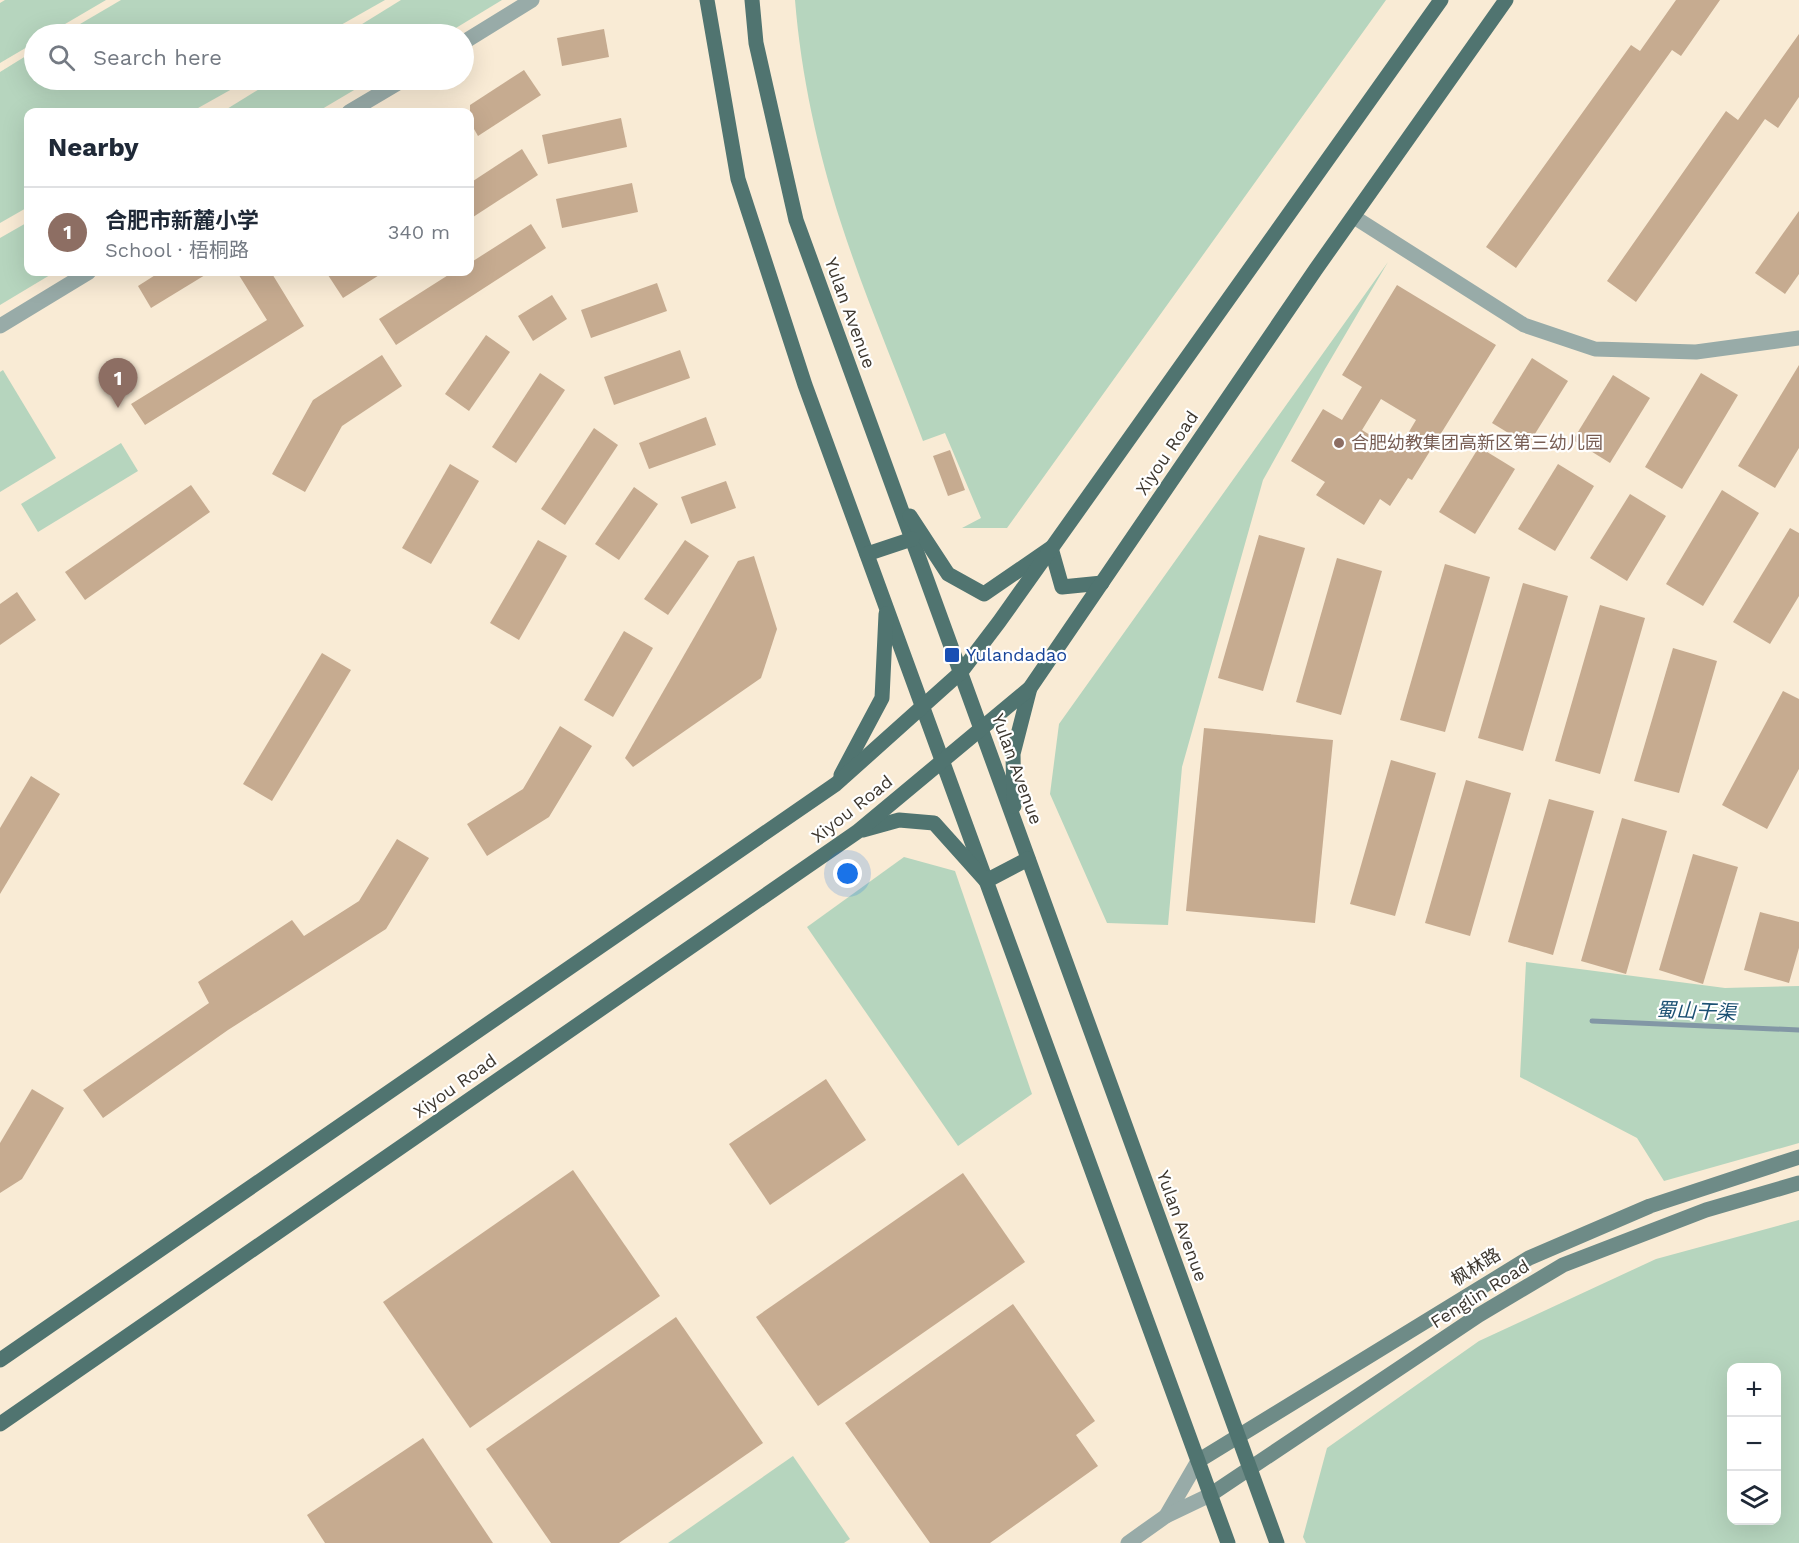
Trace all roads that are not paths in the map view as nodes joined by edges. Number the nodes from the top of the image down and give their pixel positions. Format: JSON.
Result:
{"nodes":[{"id":1,"x":532,"y":0,"type":"edge"},
{"id":2,"x":707,"y":0,"type":"edge"},
{"id":3,"x":752,"y":0,"type":"edge"},
{"id":4,"x":1441,"y":0,"type":"edge"},
{"id":5,"x":1506,"y":0,"type":"edge"},
{"id":6,"x":474,"y":36,"type":"edge"},
{"id":7,"x":385,"y":90,"type":"edge"},
{"id":8,"x":356,"y":108,"type":"edge"},
{"id":9,"x":1354,"y":216,"type":"junction"},
{"id":10,"x":82,"y":276,"type":"edge"},
{"id":11,"x":0,"y":326,"type":"edge"},
{"id":12,"x":1799,"y":338,"type":"edge"},
{"id":13,"x":897,"y":497,"type":"junction"},
{"id":14,"x":912,"y":539,"type":"junction"},
{"id":15,"x":1051,"y":548,"type":"junction"},
{"id":16,"x":867,"y":554,"type":"junction"},
{"id":17,"x":1102,"y":582,"type":"junction"},
{"id":18,"x":886,"y":608,"type":"junction"},
{"id":19,"x":961,"y":672,"type":"junction"},
{"id":20,"x":1030,"y":688,"type":"junction"},
{"id":21,"x":922,"y":707,"type":"junction"},
{"id":22,"x":981,"y":729,"type":"junction"},
{"id":23,"x":942,"y":762,"type":"junction"},
{"id":24,"x":836,"y":784,"type":"junction"},
{"id":25,"x":1014,"y":820,"type":"junction"},
{"id":26,"x":858,"y":832,"type":"junction"},
{"id":27,"x":1028,"y":859,"type":"junction"},
{"id":28,"x":986,"y":881,"type":"junction"},
{"id":29,"x":1799,"y":1157,"type":"edge"},
{"id":30,"x":1799,"y":1183,"type":"edge"},
{"id":31,"x":0,"y":1360,"type":"edge"},
{"id":32,"x":0,"y":1424,"type":"edge"},
{"id":33,"x":1238,"y":1437,"type":"junction"},
{"id":34,"x":1198,"y":1461,"type":"junction"},
{"id":35,"x":1250,"y":1469,"type":"junction"},
{"id":36,"x":1210,"y":1495,"type":"junction"},
{"id":37,"x":1166,"y":1516,"type":"junction"},
{"id":38,"x":1128,"y":1543,"type":"edge"},
{"id":39,"x":1228,"y":1543,"type":"edge"},
{"id":40,"x":1277,"y":1543,"type":"edge"}],
"edges":[{"from":1,"to":6,"type":"street"},
{"from":2,"to":16,"type":"main road"},
{"from":3,"to":13,"type":"main road","name":"Yulan Avenue"},
{"from":4,"to":15,"type":"main road","name":"Xiyou Road"},
{"from":5,"to":9,"type":"main road","name":"Xiyou Road"},
{"from":7,"to":8,"type":"street"},
{"from":9,"to":12,"type":"street"},
{"from":9,"to":17,"type":"main road","name":"Xiyou Road"},
{"from":10,"to":11,"type":"street"},
{"from":13,"to":14,"type":"main road","name":"Yulan Avenue"},
{"from":13,"to":15,"type":"main road"},
{"from":14,"to":16,"type":"main road"},
{"from":14,"to":19,"type":"main road","name":"Yulan Avenue"},
{"from":15,"to":17,"type":"main road"},
{"from":15,"to":19,"type":"main road","name":"Xiyou Road"},
{"from":16,"to":18,"type":"main road"},
{"from":17,"to":20,"type":"main road","name":"Xiyou Road"},
{"from":18,"to":21,"type":"main road"},
{"from":18,"to":24,"type":"main road"},
{"from":19,"to":21,"type":"main road","name":"Xiyou Road"},
{"from":19,"to":22,"type":"main road","name":"Yulan Avenue"},
{"from":20,"to":22,"type":"main road","name":"Xiyou Road"},
{"from":20,"to":25,"type":"main road"},
{"from":21,"to":23,"type":"main road"},
{"from":21,"to":24,"type":"main road","name":"Xiyou Road"},
{"from":22,"to":23,"type":"main road","name":"Xiyou Road"},
{"from":22,"to":25,"type":"main road","name":"Yulan Avenue"},
{"from":23,"to":26,"type":"main road","name":"Xiyou Road"},
{"from":23,"to":28,"type":"main road"},
{"from":24,"to":31,"type":"main road","name":"Xiyou Road"},
{"from":25,"to":27,"type":"main road","name":"Yulan Avenue"},
{"from":26,"to":28,"type":"main road"},
{"from":26,"to":32,"type":"main road","name":"Xiyou Road"},
{"from":27,"to":28,"type":"main road"},
{"from":27,"to":33,"type":"main road","name":"Yulan Avenue"},
{"from":28,"to":34,"type":"main road"},
{"from":29,"to":33,"type":"main road","name":"枫林路"},
{"from":30,"to":35,"type":"main road","name":"Fenglin Road"},
{"from":33,"to":34,"type":"main road","name":"枫林路"},
{"from":33,"to":35,"type":"main road","name":"Yulan Avenue"},
{"from":34,"to":36,"type":"main road"},
{"from":34,"to":37,"type":"street"},
{"from":35,"to":36,"type":"main road","name":"Fenglin Road"},
{"from":35,"to":40,"type":"main road","name":"Yulan Avenue"},
{"from":36,"to":37,"type":"street"},
{"from":36,"to":39,"type":"main road"},
{"from":37,"to":38,"type":"street"}]}
